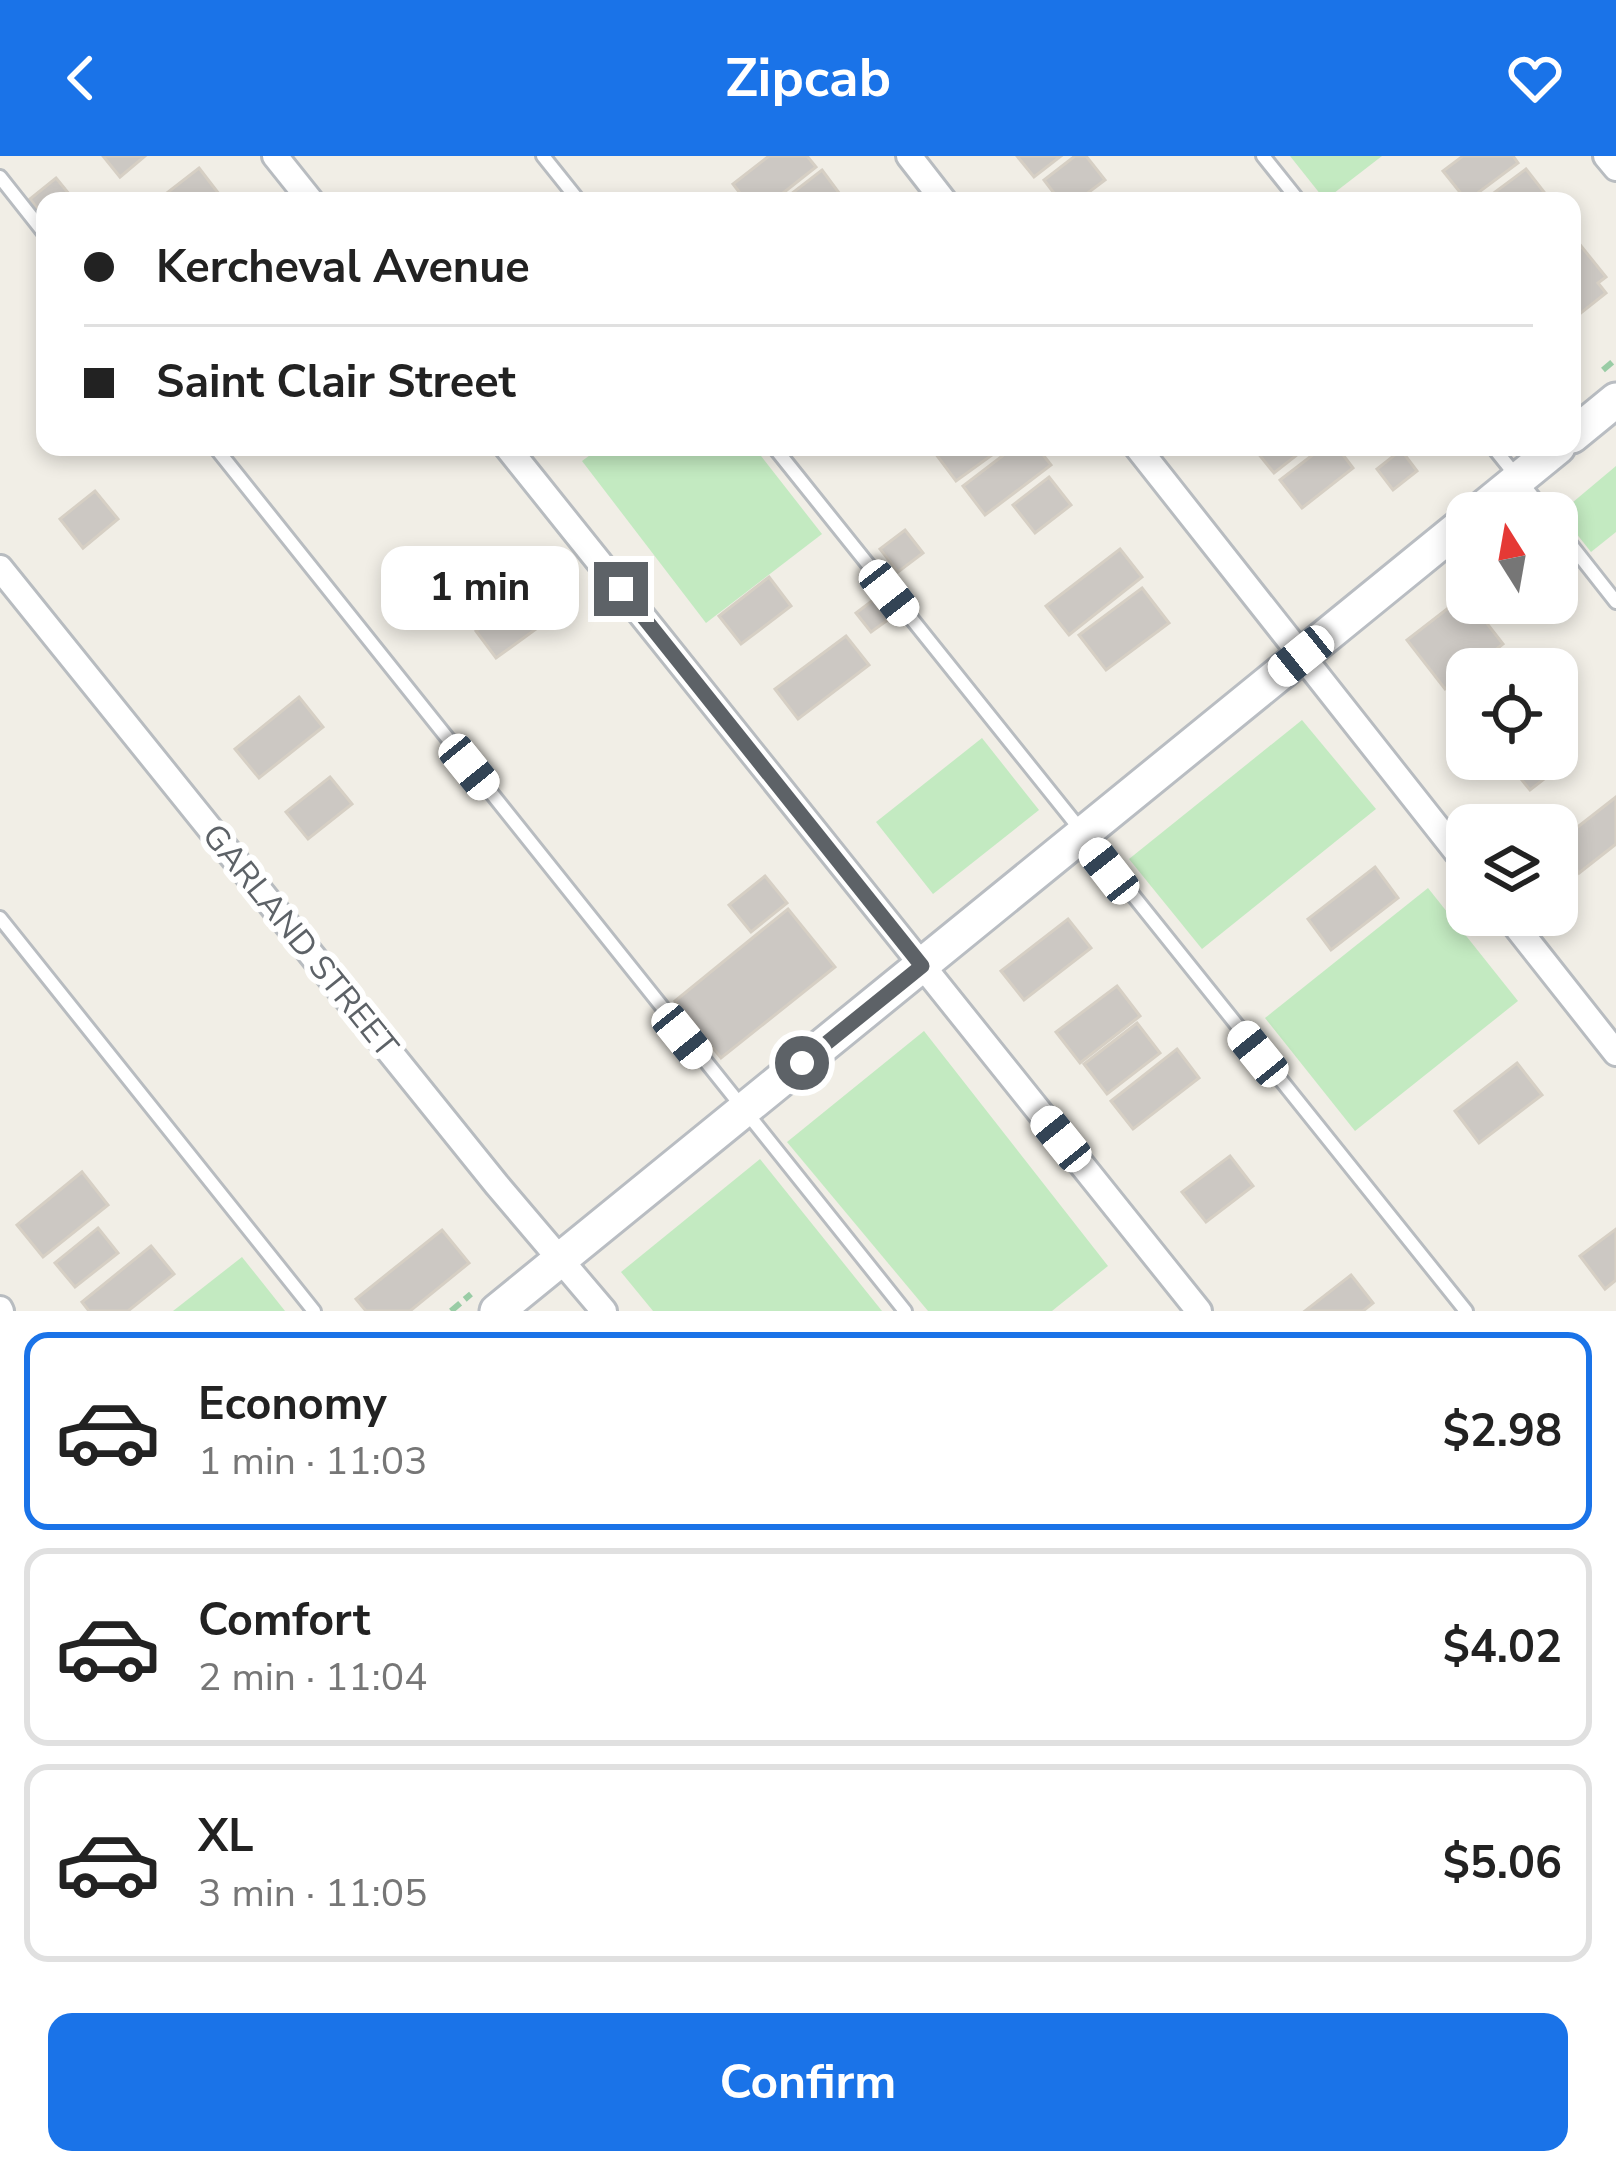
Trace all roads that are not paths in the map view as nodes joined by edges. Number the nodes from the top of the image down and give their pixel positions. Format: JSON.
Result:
{"nodes":[{"id":1,"x":275,"y":156,"type":"edge"},
{"id":2,"x":543,"y":156,"type":"edge"},
{"id":3,"x":909,"y":156,"type":"edge"},
{"id":4,"x":1263,"y":156,"type":"edge"},
{"id":5,"x":1606,"y":156,"type":"edge"},
{"id":6,"x":1616,"y":168,"type":"edge"},
{"id":7,"x":0,"y":177,"type":"edge"},
{"id":8,"x":304,"y":192,"type":"edge"},
{"id":9,"x":572,"y":192,"type":"edge"},
{"id":10,"x":937,"y":192,"type":"edge"},
{"id":11,"x":1292,"y":192,"type":"edge"},
{"id":12,"x":36,"y":223,"type":"edge"},
{"id":13,"x":1616,"y":400,"type":"edge"},
{"id":14,"x":1581,"y":429,"type":"edge"},
{"id":15,"x":221,"y":456,"type":"edge"},
{"id":16,"x":514,"y":456,"type":"edge"},
{"id":17,"x":781,"y":456,"type":"edge"},
{"id":18,"x":1144,"y":456,"type":"edge"},
{"id":19,"x":1500,"y":456,"type":"edge"},
{"id":20,"x":1547,"y":456,"type":"edge"},
{"id":21,"x":1519,"y":479,"type":"junction"},
{"id":22,"x":1503,"y":492,"type":"edge"},
{"id":23,"x":1529,"y":492,"type":"edge"},
{"id":24,"x":1446,"y":538,"type":"edge"},
{"id":25,"x":1578,"y":554,"type":"edge"},
{"id":26,"x":0,"y":568,"type":"edge"},
{"id":27,"x":1616,"y":602,"type":"edge"},
{"id":28,"x":1301,"y":656,"type":"junction"},
{"id":29,"x":1082,"y":835,"type":"junction"},
{"id":30,"x":1446,"y":839,"type":"edge"},
{"id":31,"x":0,"y":918,"type":"edge"},
{"id":32,"x":1524,"y":936,"type":"edge"},
{"id":33,"x":922,"y":966,"type":"junction"},
{"id":34,"x":1616,"y":1053,"type":"edge"},
{"id":35,"x":742,"y":1112,"type":"junction"},
{"id":36,"x":561,"y":1258,"type":"junction"},
{"id":37,"x":314,"y":1311,"type":"edge"},
{"id":38,"x":496,"y":1311,"type":"edge"},
{"id":39,"x":604,"y":1311,"type":"edge"},
{"id":40,"x":905,"y":1311,"type":"edge"},
{"id":41,"x":1199,"y":1311,"type":"edge"},
{"id":42,"x":1466,"y":1311,"type":"edge"}],
"edges":[{"from":1,"to":8,"type":"street"},
{"from":2,"to":9,"type":"lane"},
{"from":3,"to":10,"type":"street"},
{"from":4,"to":11,"type":"lane"},
{"from":5,"to":6,"type":"street"},
{"from":7,"to":12,"type":"lane"},
{"from":13,"to":14,"type":"street"},
{"from":15,"to":35,"type":"lane"},
{"from":16,"to":33,"type":"street"},
{"from":17,"to":29,"type":"lane"},
{"from":18,"to":28,"type":"street"},
{"from":19,"to":21,"type":"lane"},
{"from":20,"to":21,"type":"street"},
{"from":21,"to":22,"type":"street"},
{"from":21,"to":23,"type":"lane"},
{"from":24,"to":28,"type":"street"},
{"from":25,"to":27,"type":"lane"},
{"from":26,"to":36,"type":"street","name":"GARLAND STREET"},
{"from":28,"to":29,"type":"street"},
{"from":28,"to":30,"type":"street"},
{"from":29,"to":33,"type":"street"},
{"from":29,"to":42,"type":"lane"},
{"from":31,"to":37,"type":"lane"},
{"from":32,"to":34,"type":"street"},
{"from":33,"to":35,"type":"street"},
{"from":33,"to":41,"type":"street"},
{"from":35,"to":36,"type":"street"},
{"from":35,"to":40,"type":"lane"},
{"from":36,"to":38,"type":"street"},
{"from":36,"to":39,"type":"street","name":"GARLAND STREET"}]}
